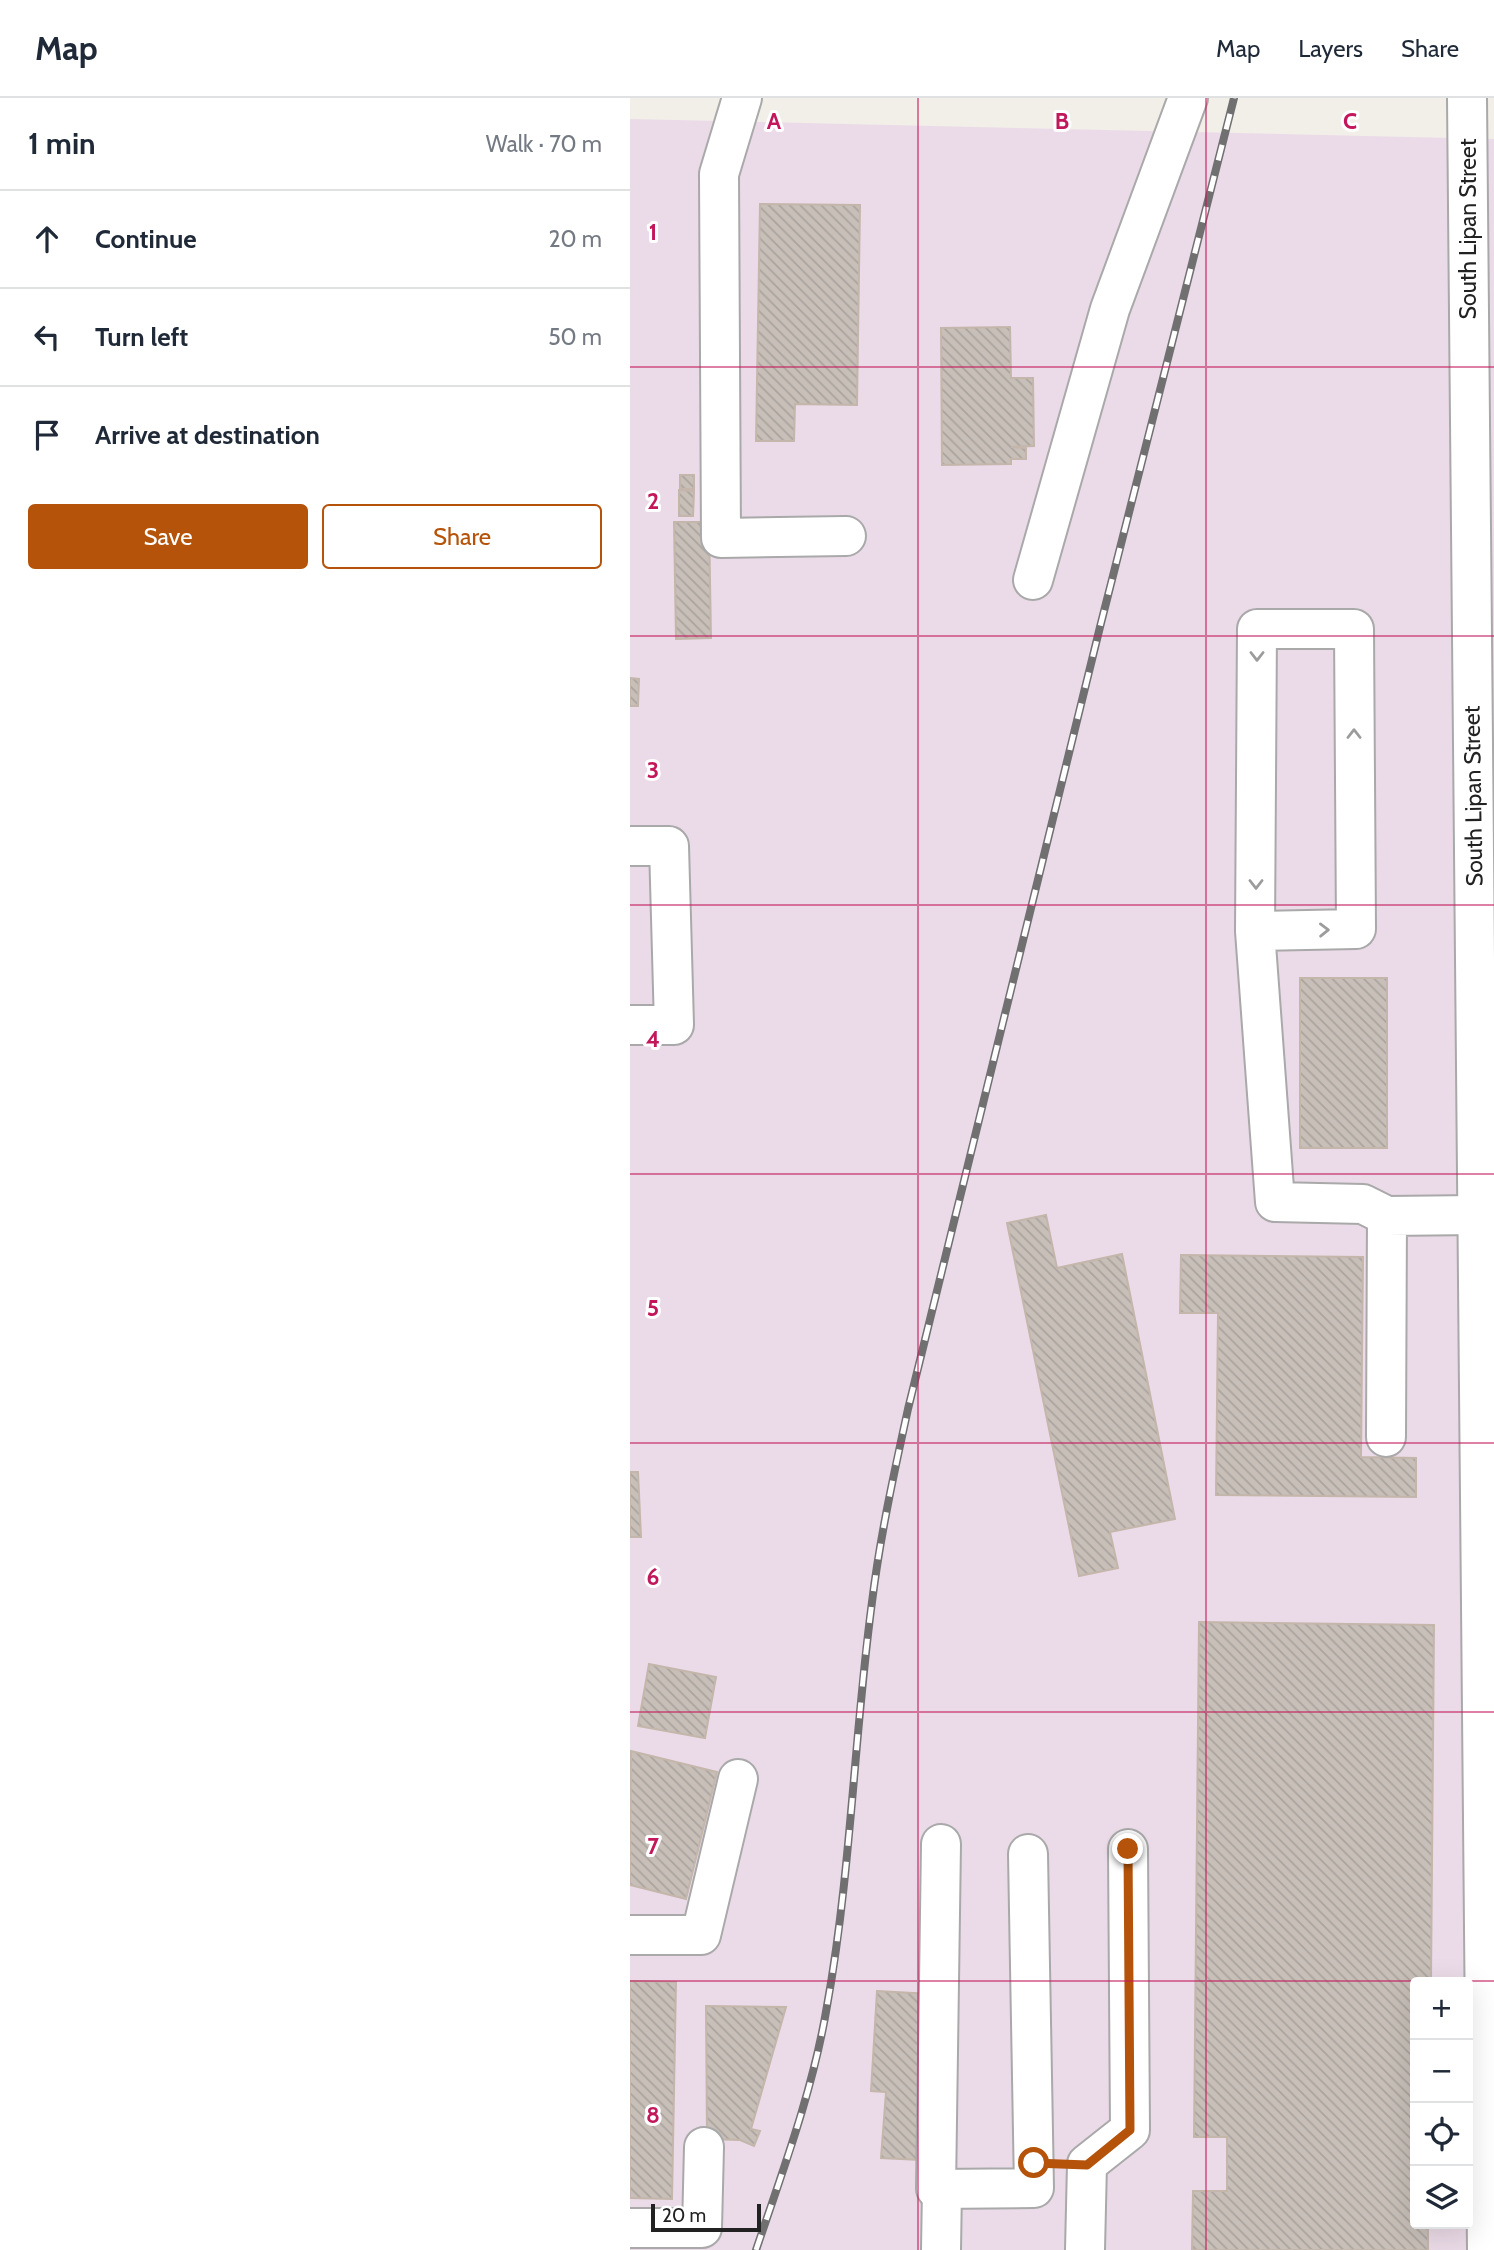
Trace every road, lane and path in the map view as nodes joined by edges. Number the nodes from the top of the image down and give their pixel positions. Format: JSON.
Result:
{"nodes":[{"id":1,"x":742,"y":98,"type":"edge"},
{"id":2,"x":1188,"y":98,"type":"edge"},
{"id":3,"x":1468,"y":98,"type":"edge"},
{"id":4,"x":1494,"y":170,"type":"edge"},
{"id":5,"x":1482,"y":429,"type":"edge"},
{"id":6,"x":846,"y":536,"type":"dead end"},
{"id":7,"x":1033,"y":580,"type":"dead end"},
{"id":8,"x":630,"y":846,"type":"edge"},
{"id":9,"x":1484,"y":889,"type":"edge"},
{"id":10,"x":1255,"y":931,"type":"junction"},
{"id":11,"x":630,"y":1025,"type":"edge"},
{"id":12,"x":1485,"y":1096,"type":"edge"},
{"id":13,"x":1485,"y":1140,"type":"edge"},
{"id":14,"x":1477,"y":1215,"type":"junction"},
{"id":15,"x":1387,"y":1216,"type":"junction"},
{"id":16,"x":1386,"y":1437,"type":"dead end"},
{"id":17,"x":1487,"y":1470,"type":"edge"},
{"id":18,"x":1488,"y":1696,"type":"edge"},
{"id":19,"x":738,"y":1779,"type":"dead end"},
{"id":20,"x":1488,"y":1806,"type":"edge"},
{"id":21,"x":941,"y":1844,"type":"dead end"},
{"id":22,"x":1128,"y":1849,"type":"dead end"},
{"id":23,"x":1028,"y":1854,"type":"dead end"},
{"id":24,"x":630,"y":1935,"type":"edge"},
{"id":25,"x":704,"y":2147,"type":"dead end"},
{"id":26,"x":1034,"y":2163,"type":"junction"},
{"id":27,"x":1087,"y":2165,"type":"junction"},
{"id":28,"x":942,"y":2189,"type":"junction"},
{"id":29,"x":630,"y":2228,"type":"edge"},
{"id":30,"x":941,"y":2250,"type":"edge"},
{"id":31,"x":1086,"y":2250,"type":"edge"},
{"id":32,"x":1487,"y":2250,"type":"edge"}],
"edges":[{"from":1,"to":6,"type":"street"},
{"from":2,"to":7,"type":"street"},
{"from":3,"to":4,"type":"street"},
{"from":3,"to":5,"type":"street","name":"South Lipan Street"},
{"from":5,"to":9,"type":"street","name":"South Lipan Street"},
{"from":8,"to":11,"type":"street"},
{"from":9,"to":12,"type":"street","name":"South Lipan Street"},
{"from":10,"to":10,"type":"street","one_way":true},
{"from":10,"to":15,"type":"street"},
{"from":12,"to":13,"type":"street","name":"South Lipan Street"},
{"from":13,"to":14,"type":"street","name":"South Lipan Street"},
{"from":14,"to":15,"type":"street"},
{"from":14,"to":17,"type":"street","name":"South Lipan Street"},
{"from":15,"to":16,"type":"street"},
{"from":17,"to":18,"type":"street","name":"South Lipan Street"},
{"from":18,"to":20,"type":"street","name":"South Lipan Street"},
{"from":19,"to":24,"type":"street"},
{"from":20,"to":32,"type":"street","name":"South Lipan Street"},
{"from":21,"to":28,"type":"street"},
{"from":22,"to":27,"type":"street"},
{"from":23,"to":26,"type":"street"},
{"from":25,"to":29,"type":"street"},
{"from":26,"to":27,"type":"street"},
{"from":26,"to":28,"type":"street"},
{"from":27,"to":31,"type":"street"},
{"from":28,"to":30,"type":"street"}]}
